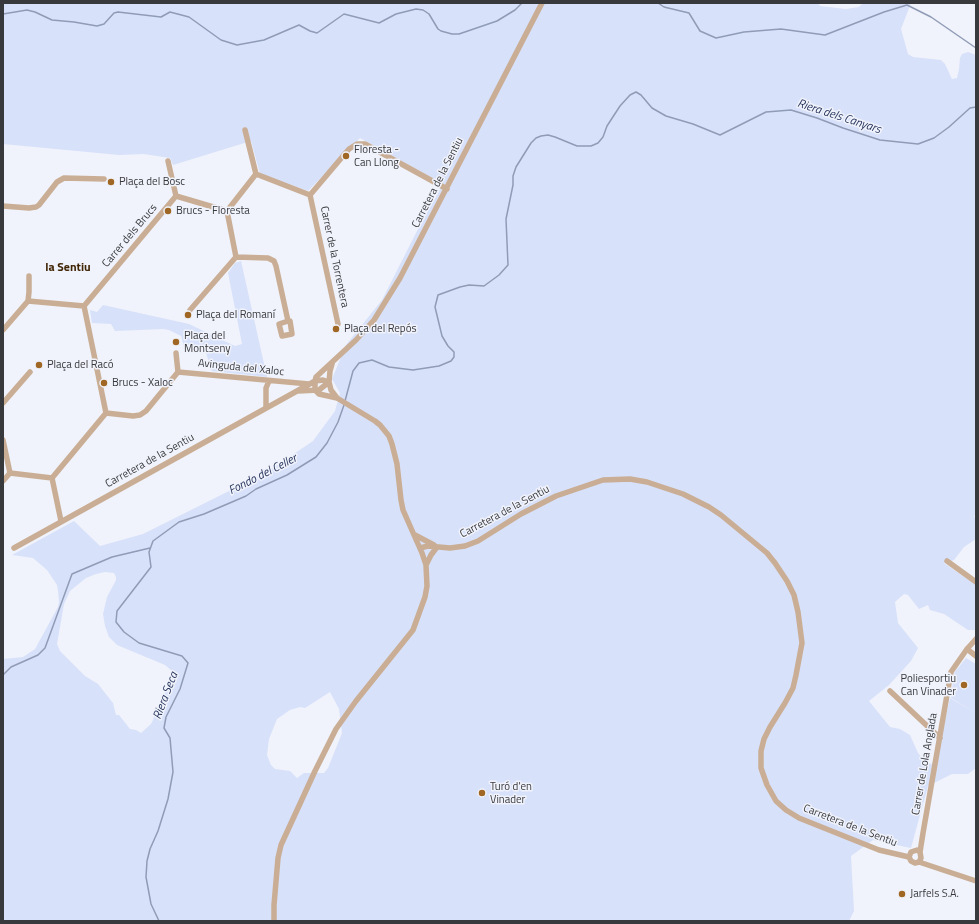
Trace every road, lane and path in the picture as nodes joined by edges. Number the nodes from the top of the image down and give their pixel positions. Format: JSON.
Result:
{"nodes":[{"id":1,"x":542,"y":3,"type":"edge"},
{"id":2,"x":245,"y":130,"type":"dead end"},
{"id":3,"x":168,"y":161,"type":"dead end"},
{"id":4,"x":256,"y":174,"type":"junction"},
{"id":5,"x":104,"y":179,"type":"dead end"},
{"id":6,"x":447,"y":189,"type":"junction"},
{"id":7,"x":310,"y":195,"type":"junction"},
{"id":8,"x":176,"y":196,"type":"junction"},
{"id":9,"x":3,"y":206,"type":"edge"},
{"id":10,"x":227,"y":211,"type":"junction"},
{"id":11,"x":236,"y":257,"type":"junction"},
{"id":12,"x":29,"y":276,"type":"dead end"},
{"id":13,"x":28,"y":301,"type":"junction"},
{"id":14,"x":84,"y":306,"type":"junction"},
{"id":15,"x":190,"y":310,"type":"dead end"},
{"id":16,"x":288,"y":321,"type":"dead end"},
{"id":17,"x":338,"y":324,"type":"dead end"},
{"id":18,"x":3,"y":330,"type":"edge"},
{"id":19,"x":176,"y":353,"type":"dead end"},
{"id":20,"x":335,"y":361,"type":"junction"},
{"id":21,"x":30,"y":372,"type":"dead end"},
{"id":22,"x":178,"y":372,"type":"junction"},
{"id":23,"x":257,"y":380,"type":"junction"},
{"id":24,"x":315,"y":380,"type":"junction"},
{"id":25,"x":269,"y":381,"type":"junction"},
{"id":26,"x":329,"y":382,"type":"junction"},
{"id":27,"x":299,"y":383,"type":"junction"},
{"id":28,"x":309,"y":384,"type":"junction"},
{"id":29,"x":266,"y":388,"type":"junction"},
{"id":30,"x":315,"y":390,"type":"junction"},
{"id":31,"x":296,"y":392,"type":"junction"},
{"id":32,"x":339,"y":399,"type":"junction"},
{"id":33,"x":3,"y":403,"type":"edge"},
{"id":34,"x":266,"y":408,"type":"junction"},
{"id":35,"x":106,"y":413,"type":"junction"},
{"id":36,"x":3,"y":440,"type":"edge"},
{"id":37,"x":10,"y":473,"type":"junction"},
{"id":38,"x":52,"y":478,"type":"junction"},
{"id":39,"x":3,"y":481,"type":"edge"},
{"id":40,"x":62,"y":521,"type":"junction"},
{"id":41,"x":414,"y":534,"type":"junction"},
{"id":42,"x":438,"y":547,"type":"junction"},
{"id":43,"x":14,"y":548,"type":"dead end"},
{"id":44,"x":421,"y":551,"type":"junction"},
{"id":45,"x":947,"y":561,"type":"dead end"},
{"id":46,"x":426,"y":565,"type":"junction"},
{"id":47,"x":976,"y":582,"type":"edge"},
{"id":48,"x":976,"y":639,"type":"edge"},
{"id":49,"x":967,"y":649,"type":"junction"},
{"id":50,"x":976,"y":656,"type":"edge"},
{"id":51,"x":890,"y":691,"type":"dead end"},
{"id":52,"x":940,"y":738,"type":"junction"},
{"id":53,"x":920,"y":852,"type":"junction"},
{"id":54,"x":909,"y":857,"type":"junction"},
{"id":55,"x":919,"y":862,"type":"junction"},
{"id":56,"x":976,"y":881,"type":"edge"},
{"id":57,"x":274,"y":921,"type":"edge"}],
"edges":[{"from":1,"to":6,"type":"street","name":"Carretera de la Sentiu"},
{"from":2,"to":4,"type":"street"},
{"from":3,"to":8,"type":"street"},
{"from":4,"to":7,"type":"street"},
{"from":4,"to":10,"type":"street"},
{"from":5,"to":9,"type":"street"},
{"from":6,"to":7,"type":"street"},
{"from":6,"to":20,"type":"street","name":"Carretera de la Sentiu"},
{"from":7,"to":17,"type":"street","name":"Carrer de la Torrentera"},
{"from":8,"to":10,"type":"street"},
{"from":8,"to":14,"type":"street","name":"Carrer dels Brucs"},
{"from":10,"to":11,"type":"street"},
{"from":11,"to":15,"type":"street"},
{"from":11,"to":16,"type":"street"},
{"from":12,"to":13,"type":"street"},
{"from":13,"to":14,"type":"street"},
{"from":13,"to":18,"type":"street"},
{"from":14,"to":35,"type":"street"},
{"from":19,"to":22,"type":"street"},
{"from":20,"to":24,"type":"street","name":"Carretera de la Sentiu"},
{"from":20,"to":26,"type":"street"},
{"from":21,"to":33,"type":"street"},
{"from":22,"to":23,"type":"street","name":"Avinguda del Xaloc"},
{"from":22,"to":35,"type":"street"},
{"from":23,"to":25,"type":"street","name":"Avinguda del Xaloc"},
{"from":23,"to":29,"type":"street"},
{"from":24,"to":26,"type":"street"},
{"from":24,"to":27,"type":"street","name":"Avinguda del Xaloc"},
{"from":24,"to":28,"type":"street"},
{"from":24,"to":30,"type":"street"},
{"from":25,"to":27,"type":"street","name":"Avinguda del Xaloc"},
{"from":25,"to":29,"type":"street"},
{"from":26,"to":30,"type":"street"},
{"from":26,"to":32,"type":"street"},
{"from":27,"to":28,"type":"street","name":"Avinguda del Xaloc"},
{"from":28,"to":31,"type":"street"},
{"from":29,"to":34,"type":"street"},
{"from":30,"to":31,"type":"street"},
{"from":30,"to":32,"type":"street"},
{"from":31,"to":34,"type":"street","name":"Carretera de la Sentiu"},
{"from":32,"to":41,"type":"street"},
{"from":34,"to":40,"type":"street","name":"Carretera de la Sentiu"},
{"from":35,"to":38,"type":"street"},
{"from":36,"to":37,"type":"street"},
{"from":37,"to":38,"type":"street"},
{"from":37,"to":39,"type":"street"},
{"from":38,"to":40,"type":"street"},
{"from":40,"to":43,"type":"street","name":"Carretera de la Sentiu"},
{"from":41,"to":42,"type":"street","name":"Carretera de la Sentiu"},
{"from":41,"to":44,"type":"street"},
{"from":42,"to":44,"type":"street","name":"Carretera de la Sentiu"},
{"from":42,"to":46,"type":"street"},
{"from":42,"to":54,"type":"street","name":"Carretera de la Sentiu"},
{"from":44,"to":46,"type":"street"},
{"from":45,"to":47,"type":"street"},
{"from":46,"to":57,"type":"street"},
{"from":48,"to":49,"type":"street","name":"Carrer de Lola Anglada"},
{"from":49,"to":50,"type":"street"},
{"from":49,"to":52,"type":"street","name":"Carrer de Lola Anglada"},
{"from":51,"to":52,"type":"street"},
{"from":52,"to":53,"type":"street","name":"Carrer de Lola Anglada"},
{"from":53,"to":54,"type":"street"},
{"from":53,"to":55,"type":"street"},
{"from":54,"to":55,"type":"street"},
{"from":55,"to":56,"type":"street"}]}
